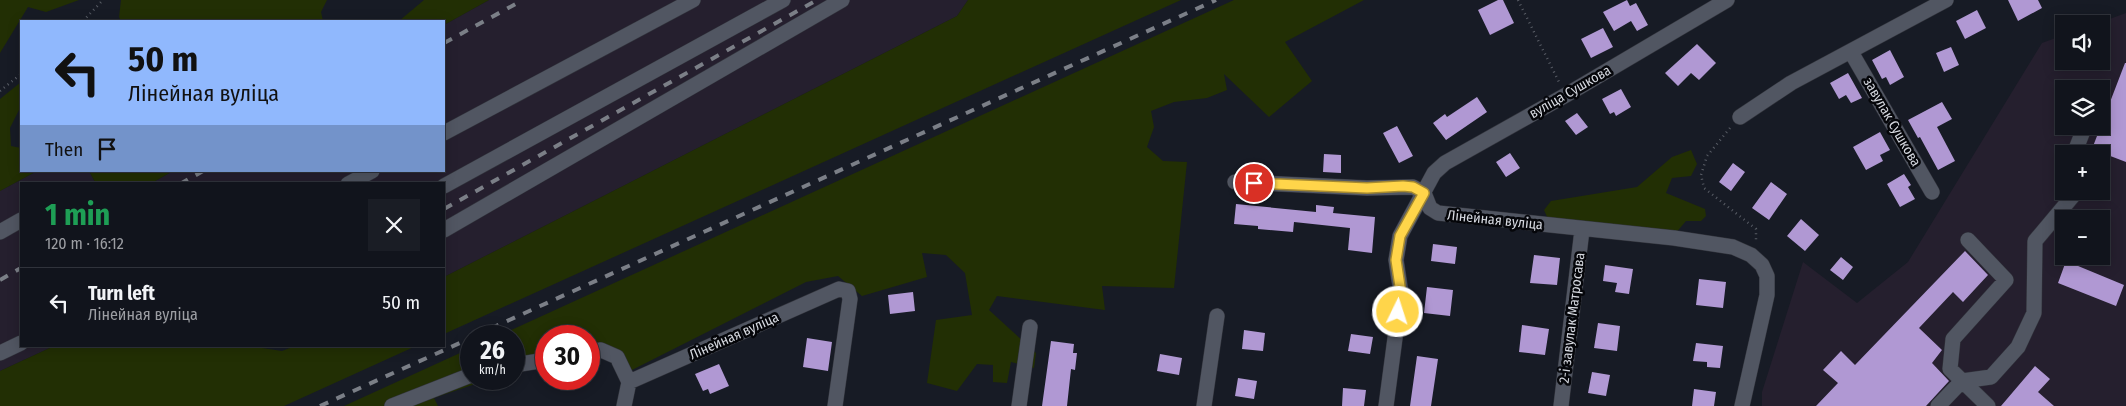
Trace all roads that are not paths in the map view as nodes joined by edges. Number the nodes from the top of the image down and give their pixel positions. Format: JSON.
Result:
{"nodes":[{"id":1,"x":693,"y":0,"type":"edge"},
{"id":2,"x":783,"y":0,"type":"edge"},
{"id":3,"x":842,"y":0,"type":"edge"},
{"id":4,"x":1727,"y":0,"type":"edge"},
{"id":5,"x":1946,"y":0,"type":"edge"},
{"id":6,"x":1926,"y":4,"type":"edge"},
{"id":7,"x":1851,"y":52,"type":"junction"},
{"id":8,"x":1740,"y":117,"type":"road end"},
{"id":9,"x":445,"y":132,"type":"edge"},
{"id":10,"x":370,"y":172,"type":"edge"},
{"id":11,"x":352,"y":182,"type":"edge"},
{"id":12,"x":1235,"y":182,"type":"dead end"},
{"id":13,"x":445,"y":185,"type":"edge"},
{"id":14,"x":1932,"y":192,"type":"dead end"},
{"id":15,"x":1424,"y":193,"type":"junction"},
{"id":16,"x":2069,"y":200,"type":"edge"},
{"id":17,"x":20,"y":221,"type":"edge"},
{"id":18,"x":445,"y":229,"type":"edge"},
{"id":19,"x":1582,"y":230,"type":"junction"},
{"id":20,"x":0,"y":232,"type":"edge"},
{"id":21,"x":1968,"y":240,"type":"dead end"},
{"id":22,"x":1217,"y":316,"type":"dead end"},
{"id":23,"x":1030,"y":327,"type":"dead end"},
{"id":24,"x":20,"y":343,"type":"edge"},
{"id":25,"x":600,"y":350,"type":"edge"},
{"id":26,"x":0,"y":353,"type":"edge"},
{"id":27,"x":460,"y":379,"type":"edge"},
{"id":28,"x":1962,"y":381,"type":"junction"},
{"id":29,"x":629,"y":382,"type":"junction"},
{"id":30,"x":392,"y":406,"type":"edge"},
{"id":31,"x":624,"y":406,"type":"edge"},
{"id":32,"x":835,"y":406,"type":"edge"},
{"id":33,"x":1019,"y":406,"type":"edge"},
{"id":34,"x":1204,"y":406,"type":"edge"},
{"id":35,"x":1386,"y":406,"type":"edge"},
{"id":36,"x":1561,"y":406,"type":"edge"},
{"id":37,"x":1742,"y":406,"type":"edge"},
{"id":38,"x":1938,"y":406,"type":"edge"},
{"id":39,"x":1988,"y":406,"type":"edge"}],
"edges":[{"from":1,"to":9,"type":"street"},
{"from":2,"to":13,"type":"street"},
{"from":3,"to":18,"type":"street"},
{"from":4,"to":15,"type":"street","name":"вуліца Сушкова"},
{"from":5,"to":6,"type":"street"},
{"from":6,"to":7,"type":"street"},
{"from":7,"to":8,"type":"street"},
{"from":7,"to":14,"type":"street","name":"завулак Сушкова"},
{"from":10,"to":11,"type":"street"},
{"from":12,"to":15,"type":"street"},
{"from":15,"to":19,"type":"street","name":"Лінейная вуліца"},
{"from":15,"to":35,"type":"street","name":"вуліца Сушкова"},
{"from":16,"to":28,"type":"street"},
{"from":17,"to":20,"type":"street"},
{"from":19,"to":36,"type":"street","name":"2-і завулак Матросава"},
{"from":19,"to":37,"type":"street","name":"Лінейная вуліца"},
{"from":21,"to":28,"type":"street"},
{"from":22,"to":34,"type":"street"},
{"from":23,"to":33,"type":"street"},
{"from":24,"to":26,"type":"street"},
{"from":25,"to":29,"type":"street"},
{"from":27,"to":30,"type":"street"},
{"from":28,"to":38,"type":"street"},
{"from":28,"to":39,"type":"street"},
{"from":29,"to":31,"type":"street"},
{"from":29,"to":32,"type":"street","name":"Лінейная вуліца"}]}
